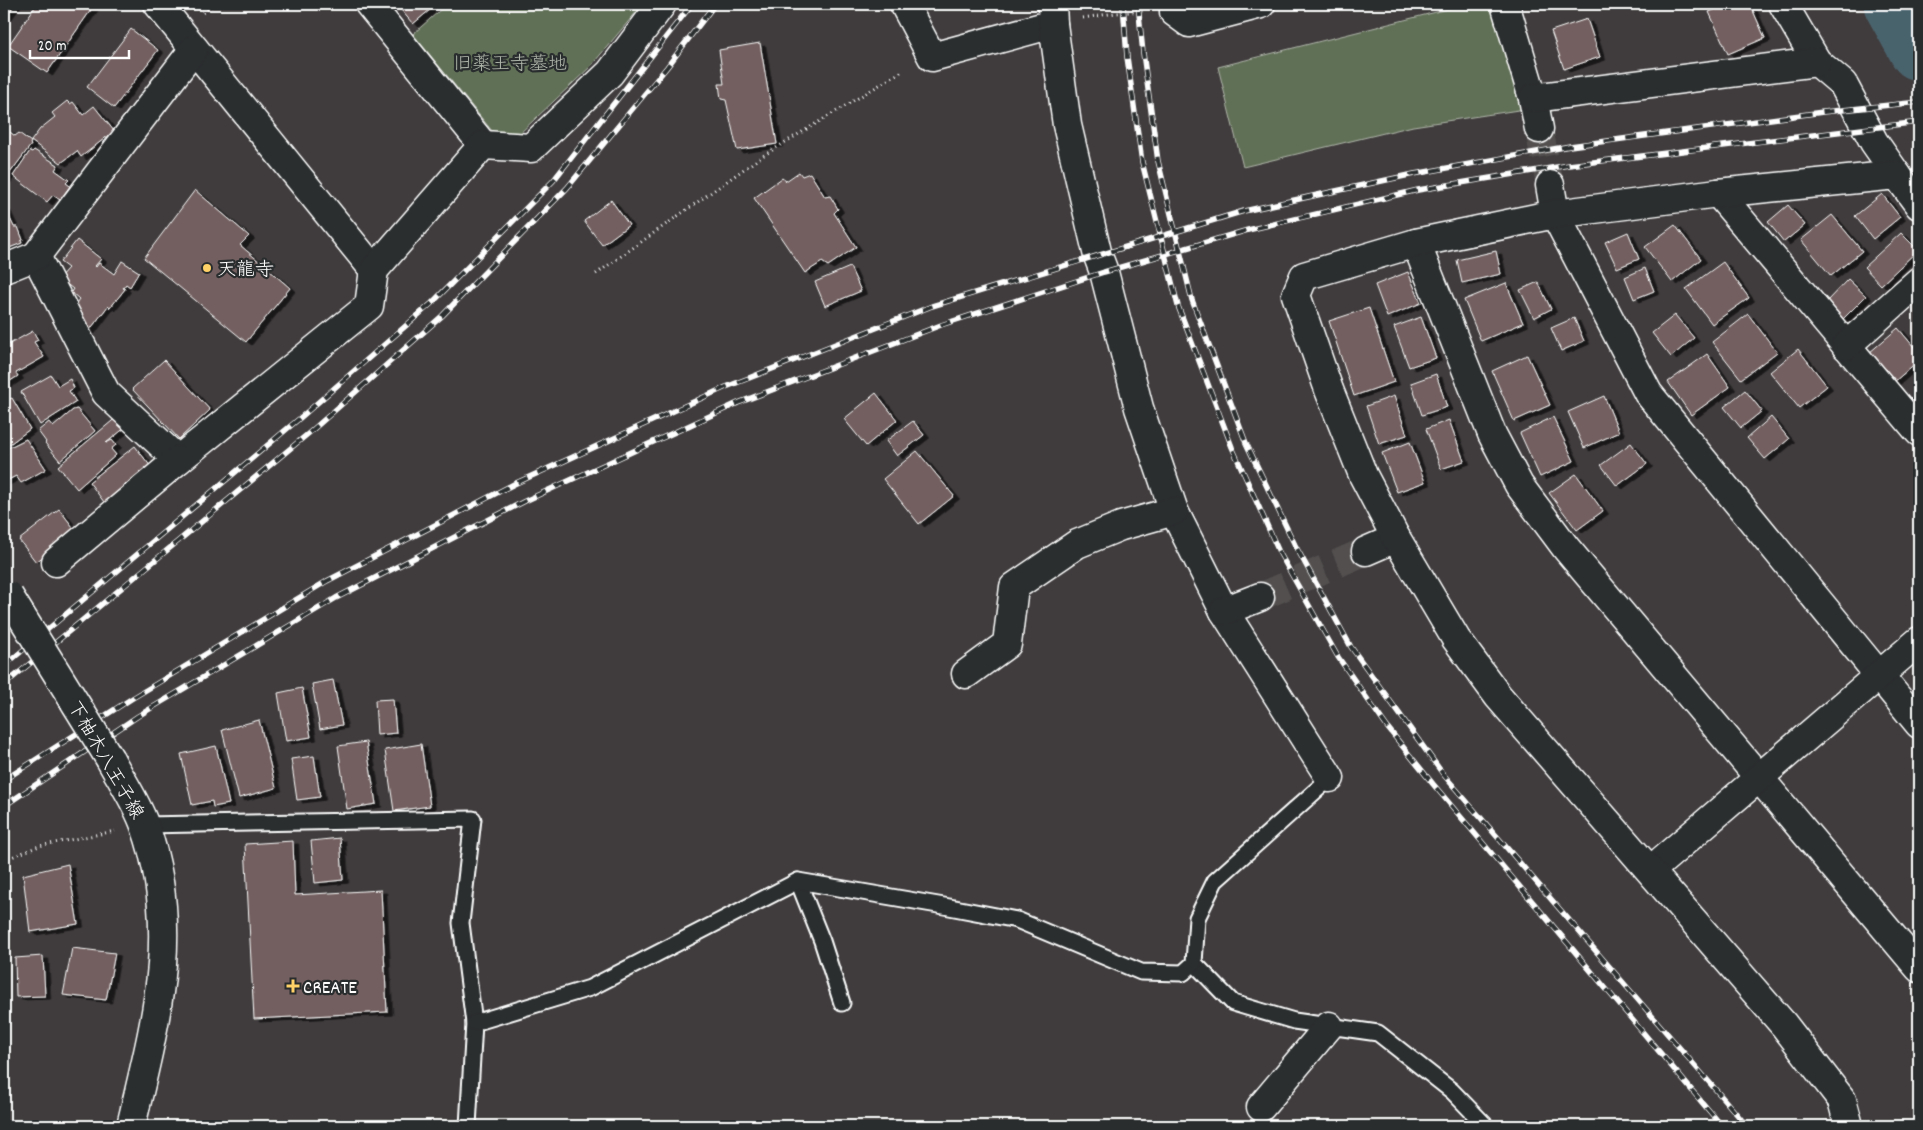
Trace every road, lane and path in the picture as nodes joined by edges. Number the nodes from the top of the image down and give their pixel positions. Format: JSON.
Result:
{"nodes":[{"id":1,"x":158,"y":4,"type":"edge"},
{"id":2,"x":368,"y":4,"type":"edge"},
{"id":3,"x":662,"y":4,"type":"edge"},
{"id":4,"x":904,"y":4,"type":"edge"},
{"id":5,"x":1261,"y":4,"type":"edge"},
{"id":6,"x":1505,"y":4,"type":"edge"},
{"id":7,"x":1783,"y":4,"type":"edge"},
{"id":8,"x":1174,"y":8,"type":"edge"},
{"id":9,"x":1052,"y":14,"type":"edge"},
{"id":10,"x":194,"y":49,"type":"junction"},
{"id":11,"x":932,"y":57,"type":"junction"},
{"id":12,"x":1817,"y":62,"type":"junction"},
{"id":13,"x":1533,"y":98,"type":"junction"},
{"id":14,"x":1539,"y":129,"type":"tunnel mouth"},
{"id":15,"x":483,"y":145,"type":"junction"},
{"id":16,"x":1897,"y":175,"type":"junction"},
{"id":17,"x":1550,"y":185,"type":"tunnel mouth"},
{"id":18,"x":1718,"y":193,"type":"junction"},
{"id":19,"x":1919,"y":206,"type":"edge"},
{"id":20,"x":1555,"y":214,"type":"junction"},
{"id":21,"x":1416,"y":244,"type":"junction"},
{"id":22,"x":36,"y":256,"type":"junction"},
{"id":23,"x":4,"y":269,"type":"edge"},
{"id":24,"x":374,"y":270,"type":"junction"},
{"id":25,"x":596,"y":274,"type":"dead end"},
{"id":26,"x":1919,"y":281,"type":"edge"},
{"id":27,"x":1846,"y":346,"type":"junction"},
{"id":28,"x":1919,"y":432,"type":"edge"},
{"id":29,"x":178,"y":460,"type":"junction"},
{"id":30,"x":1174,"y":511,"type":"junction"},
{"id":31,"x":1396,"y":538,"type":"junction"},
{"id":32,"x":1366,"y":551,"type":"tunnel mouth"},
{"id":33,"x":56,"y":562,"type":"dead end"},
{"id":34,"x":6,"y":590,"type":"edge"},
{"id":35,"x":1260,"y":597,"type":"tunnel mouth"},
{"id":36,"x":1224,"y":611,"type":"junction"},
{"id":37,"x":1919,"y":641,"type":"edge"},
{"id":38,"x":966,"y":674,"type":"dead end"},
{"id":39,"x":1878,"y":676,"type":"junction"},
{"id":40,"x":1919,"y":724,"type":"edge"},
{"id":41,"x":1330,"y":778,"type":"joint"},
{"id":42,"x":1759,"y":778,"type":"junction"},
{"id":43,"x":145,"y":825,"type":"junction"},
{"id":44,"x":4,"y":860,"type":"edge"},
{"id":45,"x":1650,"y":870,"type":"junction"},
{"id":46,"x":798,"y":881,"type":"junction"},
{"id":47,"x":1194,"y":962,"type":"junction"},
{"id":48,"x":1919,"y":968,"type":"edge"},
{"id":49,"x":842,"y":1003,"type":"dead end"},
{"id":50,"x":474,"y":1023,"type":"junction"},
{"id":51,"x":1329,"y":1026,"type":"junction"},
{"id":52,"x":1261,"y":1107,"type":"dead end"},
{"id":53,"x":131,"y":1126,"type":"edge"},
{"id":54,"x":468,"y":1126,"type":"edge"},
{"id":55,"x":1486,"y":1126,"type":"edge"},
{"id":56,"x":1849,"y":1126,"type":"edge"}],
"edges":[{"from":1,"to":10,"type":"street"},
{"from":2,"to":15,"type":"street"},
{"from":3,"to":15,"type":"street"},
{"from":4,"to":11,"type":"street"},
{"from":5,"to":8,"type":"street"},
{"from":6,"to":13,"type":"street"},
{"from":7,"to":12,"type":"street"},
{"from":8,"to":9,"type":"path"},
{"from":9,"to":11,"type":"street"},
{"from":9,"to":30,"type":"street"},
{"from":10,"to":22,"type":"street"},
{"from":10,"to":24,"type":"street"},
{"from":11,"to":25,"type":"path"},
{"from":12,"to":13,"type":"street"},
{"from":12,"to":16,"type":"street"},
{"from":13,"to":14,"type":"street"},
{"from":15,"to":24,"type":"street"},
{"from":16,"to":18,"type":"street"},
{"from":16,"to":19,"type":"street"},
{"from":17,"to":20,"type":"street"},
{"from":18,"to":20,"type":"street"},
{"from":18,"to":27,"type":"street"},
{"from":20,"to":21,"type":"street"},
{"from":20,"to":39,"type":"street"},
{"from":21,"to":31,"type":"street"},
{"from":21,"to":42,"type":"street"},
{"from":22,"to":23,"type":"street"},
{"from":22,"to":29,"type":"street"},
{"from":24,"to":29,"type":"street"},
{"from":26,"to":27,"type":"street"},
{"from":27,"to":28,"type":"street"},
{"from":29,"to":33,"type":"street"},
{"from":30,"to":36,"type":"street"},
{"from":30,"to":38,"type":"street"},
{"from":31,"to":32,"type":"street"},
{"from":31,"to":45,"type":"street"},
{"from":34,"to":43,"type":"street","name":"下柚木八王子線","bridge":true},
{"from":35,"to":36,"type":"street"},
{"from":36,"to":41,"type":"street"},
{"from":37,"to":39,"type":"street"},
{"from":39,"to":40,"type":"street"},
{"from":39,"to":42,"type":"street"},
{"from":41,"to":47,"type":"lane"},
{"from":42,"to":45,"type":"street"},
{"from":42,"to":48,"type":"street"},
{"from":43,"to":44,"type":"path"},
{"from":43,"to":50,"type":"lane"},
{"from":43,"to":53,"type":"street","name":"下柚木八王子線"},
{"from":45,"to":56,"type":"street"},
{"from":46,"to":47,"type":"lane"},
{"from":46,"to":49,"type":"lane"},
{"from":46,"to":50,"type":"lane"},
{"from":47,"to":51,"type":"lane"},
{"from":50,"to":54,"type":"lane"},
{"from":51,"to":52,"type":"street"},
{"from":51,"to":55,"type":"lane"}]}
